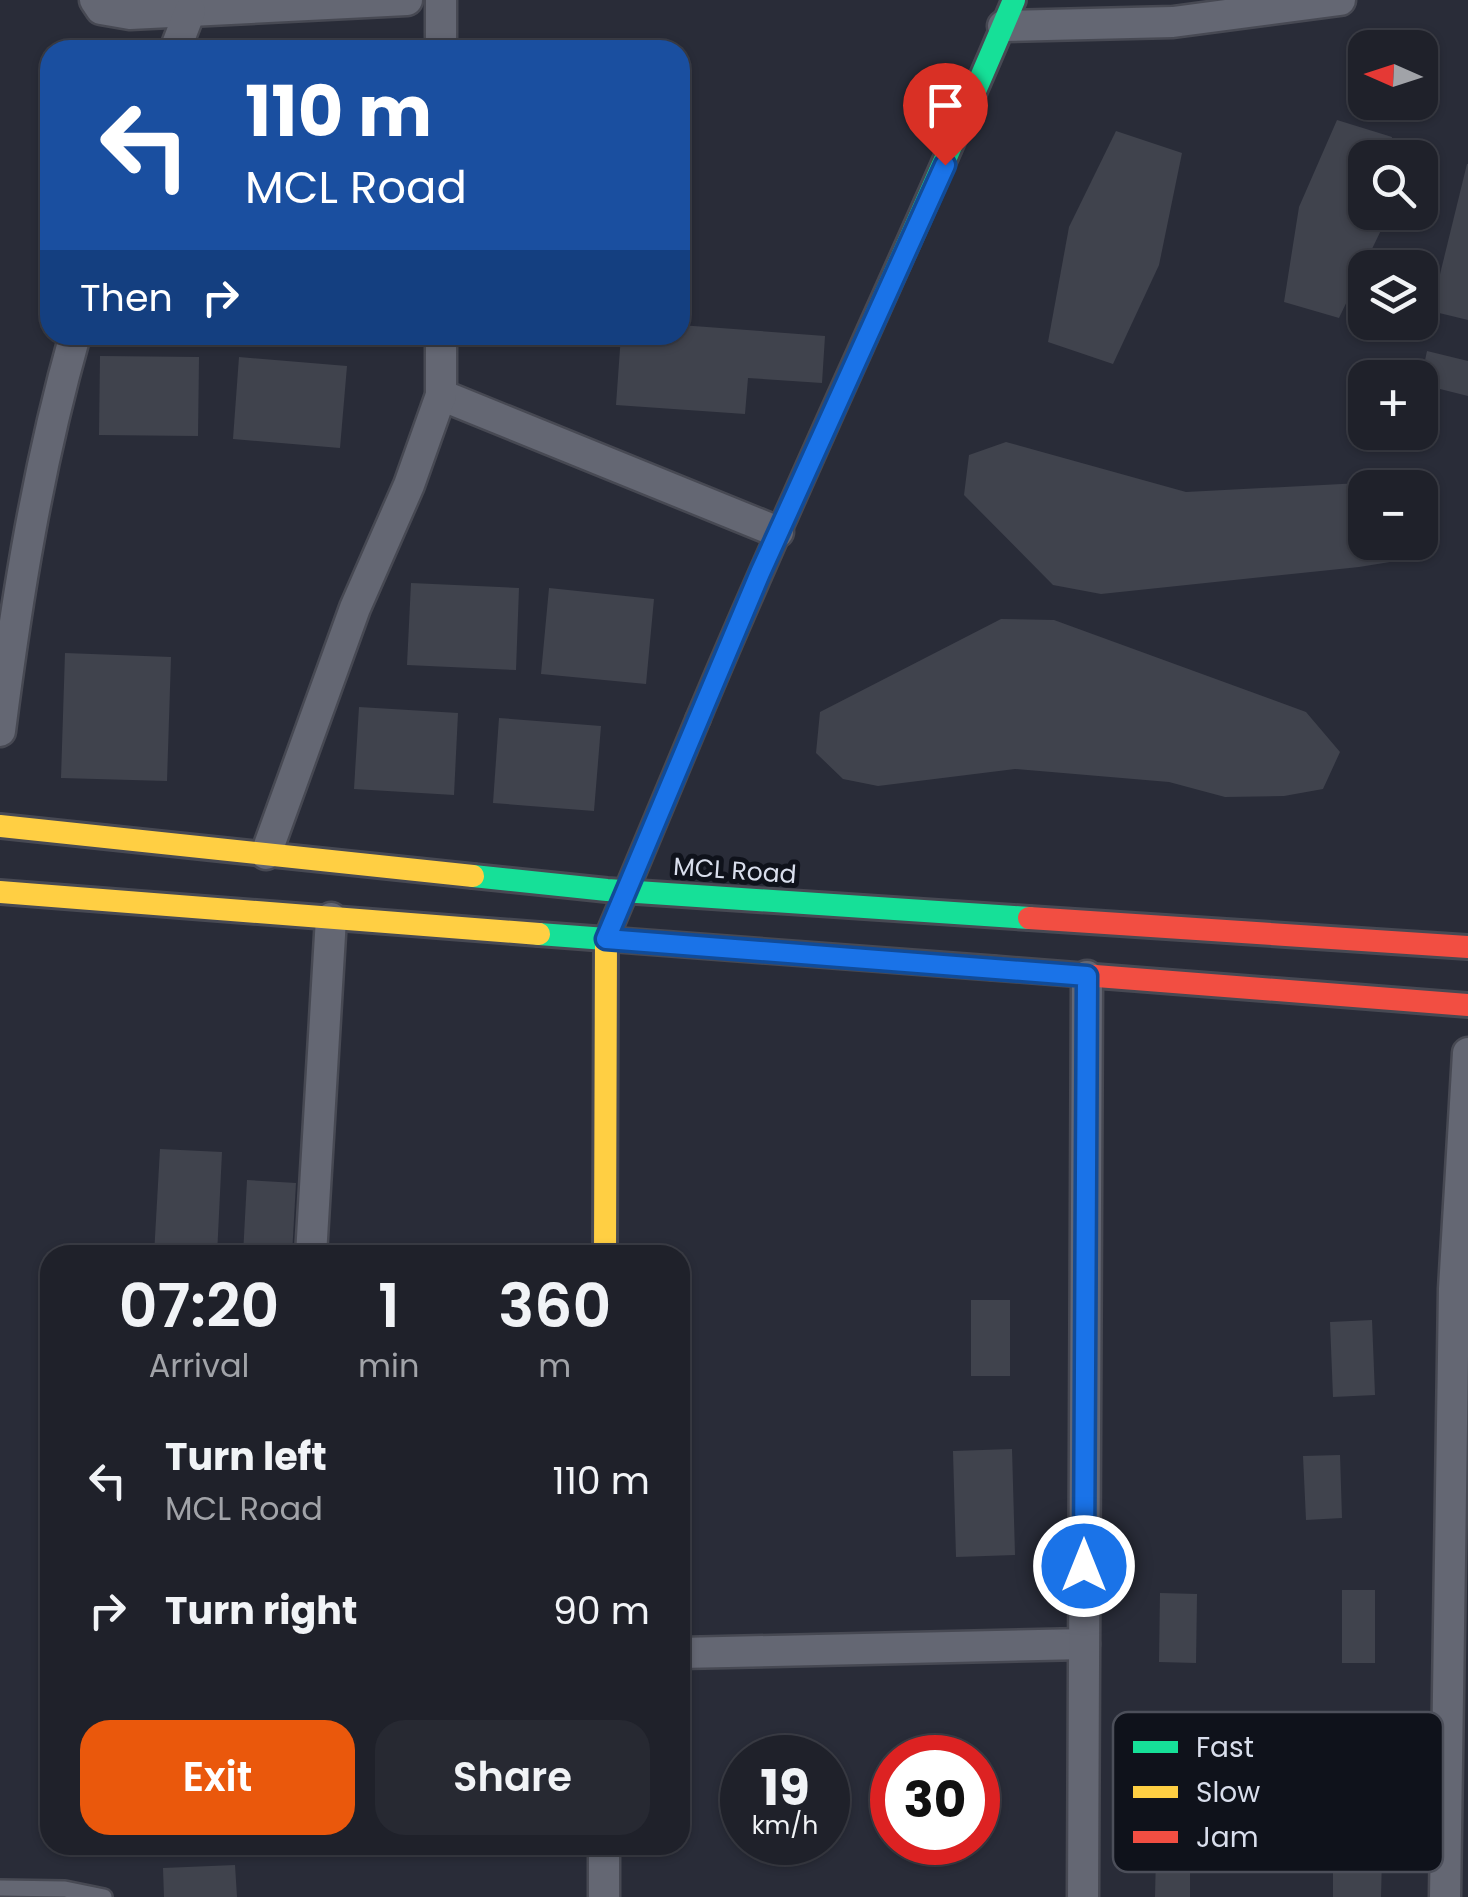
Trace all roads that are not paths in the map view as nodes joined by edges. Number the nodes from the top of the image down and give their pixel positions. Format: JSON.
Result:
{"nodes":[{"id":1,"x":95,"y":0,"type":"edge"},
{"id":2,"x":408,"y":0,"type":"edge"},
{"id":3,"x":442,"y":0,"type":"edge"},
{"id":4,"x":1340,"y":0,"type":"edge"},
{"id":5,"x":190,"y":10,"type":"junction"},
{"id":6,"x":1008,"y":13,"type":"edge"},
{"id":7,"x":179,"y":40,"type":"edge"},
{"id":8,"x":441,"y":40,"type":"edge"},
{"id":9,"x":72,"y":345,"type":"edge"},
{"id":10,"x":440,"y":345,"type":"edge"},
{"id":11,"x":441,"y":395,"type":"junction"},
{"id":12,"x":778,"y":532,"type":"junction"},
{"id":13,"x":0,"y":731,"type":"edge"},
{"id":14,"x":0,"y":826,"type":"edge"},
{"id":15,"x":266,"y":854,"type":"junction"},
{"id":16,"x":626,"y":890,"type":"junction"},
{"id":17,"x":0,"y":892,"type":"edge"},
{"id":18,"x":332,"y":918,"type":"junction"},
{"id":19,"x":606,"y":939,"type":"junction"},
{"id":20,"x":1468,"y":947,"type":"edge"},
{"id":21,"x":1087,"y":976,"type":"junction"},
{"id":22,"x":1468,"y":1005,"type":"edge"},
{"id":23,"x":1468,"y":1054,"type":"edge"},
{"id":24,"x":312,"y":1245,"type":"edge"},
{"id":25,"x":605,"y":1245,"type":"edge"},
{"id":26,"x":1084,"y":1644,"type":"junction"},
{"id":27,"x":690,"y":1653,"type":"edge"},
{"id":28,"x":1457,"y":1800,"type":"edge"},
{"id":29,"x":604,"y":1855,"type":"edge"},
{"id":30,"x":0,"y":1888,"type":"edge"},
{"id":31,"x":104,"y":1897,"type":"edge"},
{"id":32,"x":604,"y":1897,"type":"edge"},
{"id":33,"x":1083,"y":1897,"type":"edge"},
{"id":34,"x":1446,"y":1897,"type":"edge"}],
"edges":[{"from":1,"to":5,"type":"street"},
{"from":2,"to":5,"type":"street"},
{"from":3,"to":8,"type":"street"},
{"from":4,"to":6,"type":"street"},
{"from":5,"to":7,"type":"street"},
{"from":6,"to":12,"type":"street"},
{"from":9,"to":13,"type":"street"},
{"from":10,"to":11,"type":"street"},
{"from":11,"to":12,"type":"street"},
{"from":11,"to":15,"type":"street"},
{"from":12,"to":16,"type":"street"},
{"from":14,"to":15,"type":"street","name":"MCL Road"},
{"from":15,"to":16,"type":"street","name":"MCL Road"},
{"from":16,"to":19,"type":"street"},
{"from":16,"to":20,"type":"street","name":"MCL Road"},
{"from":17,"to":18,"type":"street"},
{"from":18,"to":19,"type":"street"},
{"from":18,"to":24,"type":"street"},
{"from":19,"to":21,"type":"street"},
{"from":19,"to":25,"type":"street"},
{"from":21,"to":22,"type":"street"},
{"from":21,"to":26,"type":"street"},
{"from":23,"to":28,"type":"street"},
{"from":26,"to":27,"type":"street"},
{"from":26,"to":33,"type":"street"},
{"from":28,"to":34,"type":"street"},
{"from":29,"to":32,"type":"street"},
{"from":30,"to":31,"type":"lane"}]}
